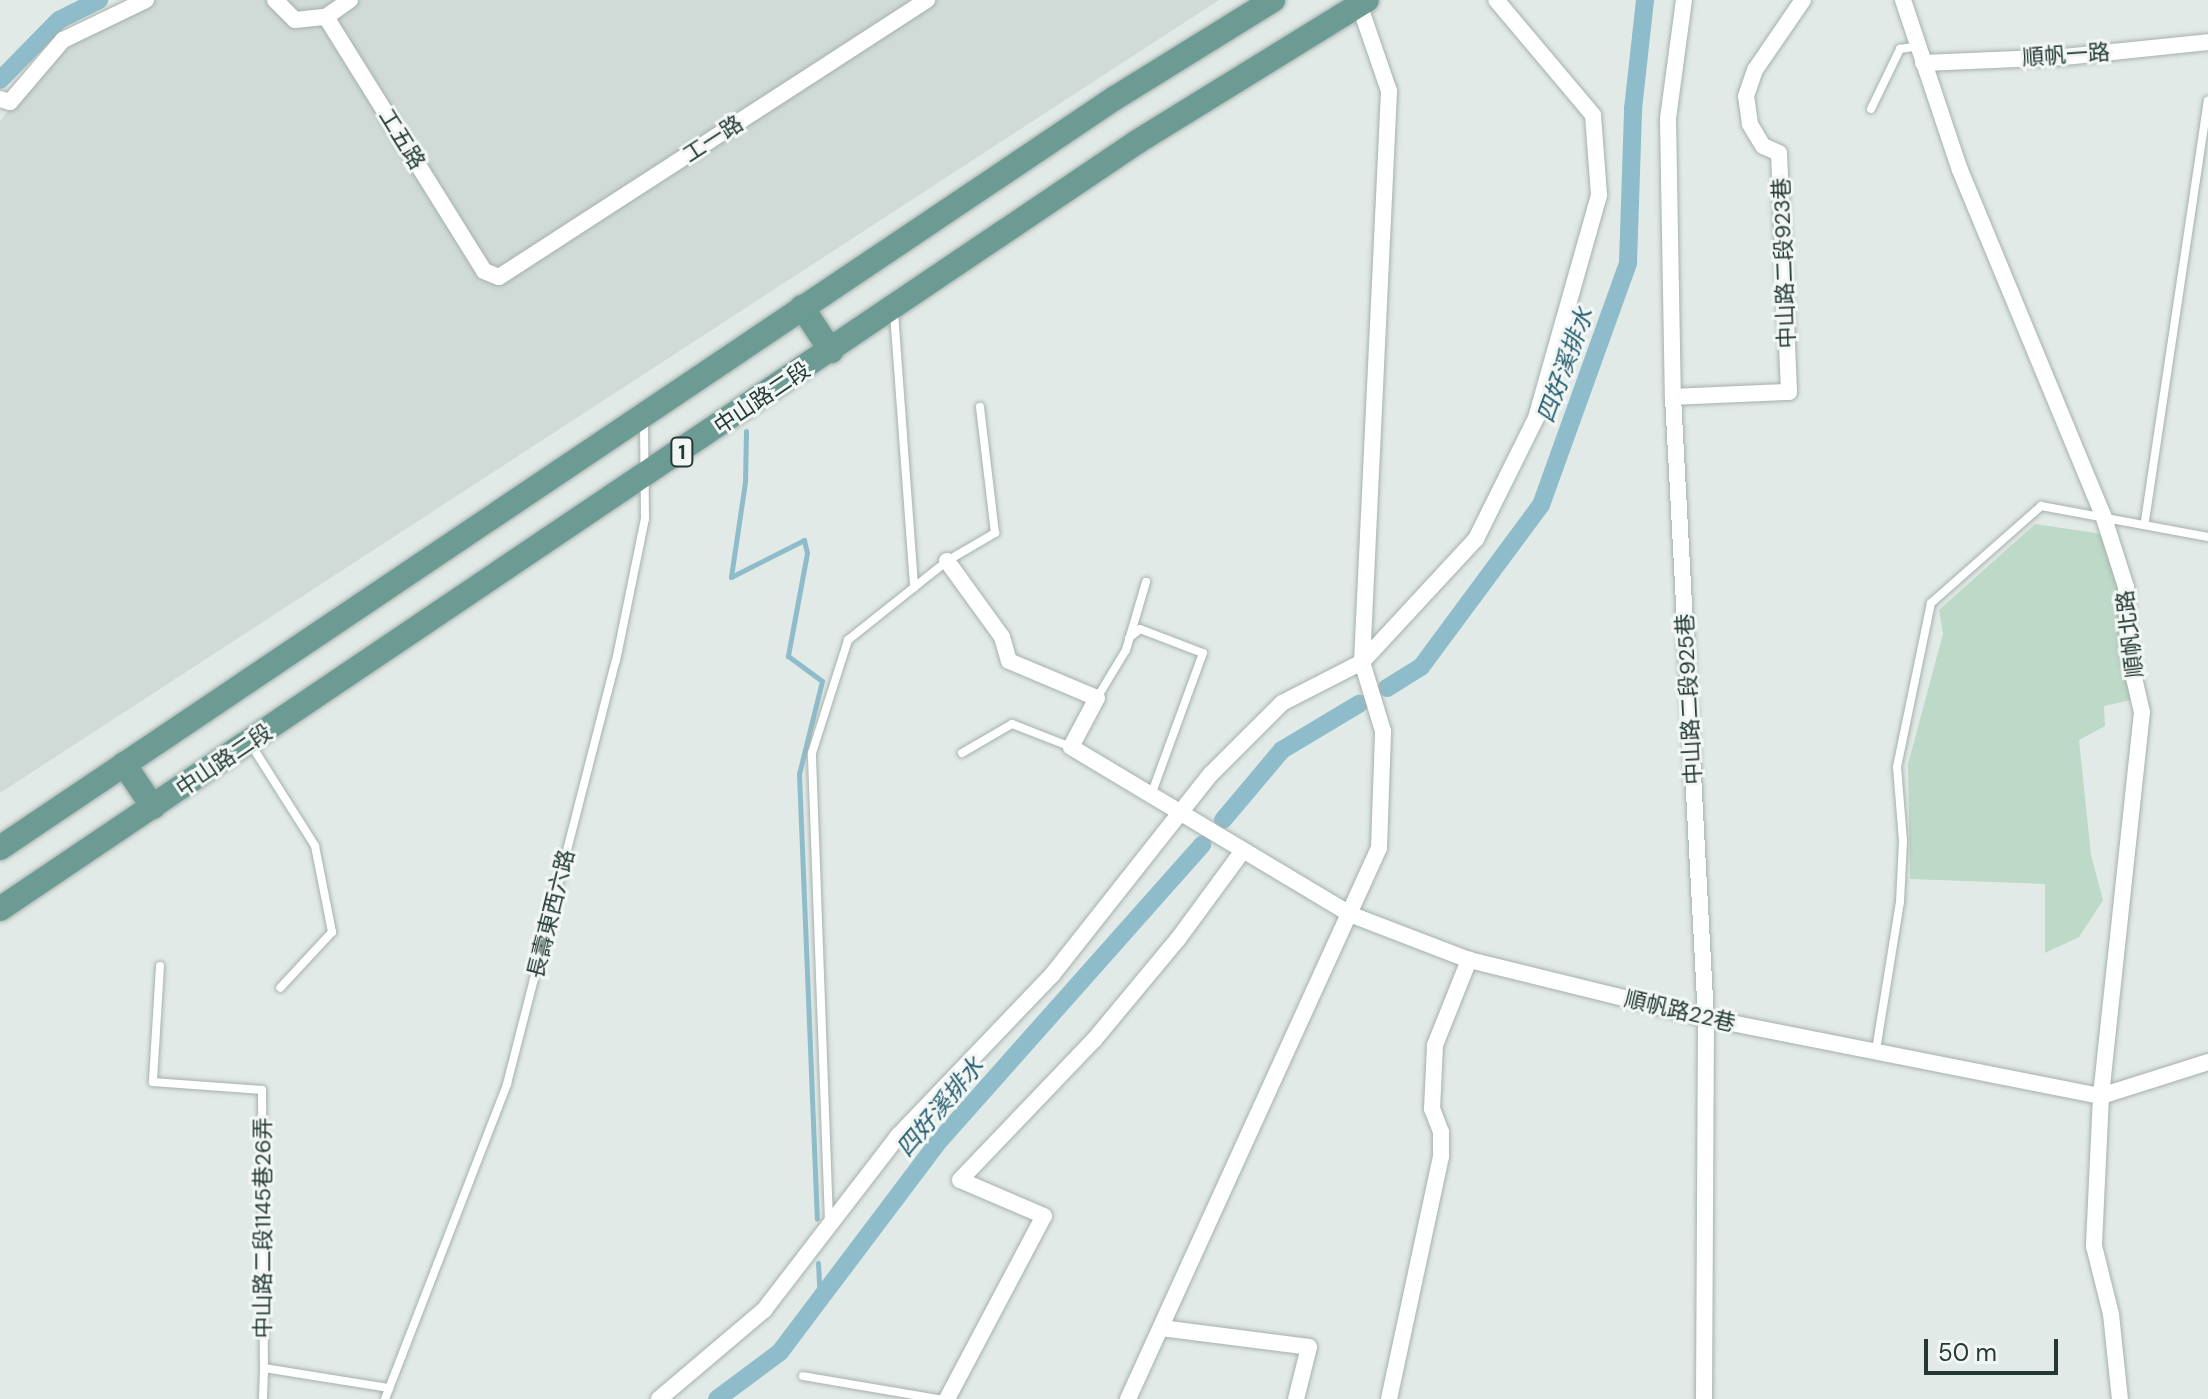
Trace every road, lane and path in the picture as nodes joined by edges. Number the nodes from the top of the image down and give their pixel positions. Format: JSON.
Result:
{"nodes":[{"id":1,"x":146,"y":0,"type":"edge"},
{"id":2,"x":275,"y":0,"type":"edge"},
{"id":3,"x":350,"y":0,"type":"edge"},
{"id":4,"x":1273,"y":0,"type":"edge"},
{"id":5,"x":1496,"y":0,"type":"edge"},
{"id":6,"x":1684,"y":0,"type":"edge"},
{"id":7,"x":1803,"y":0,"type":"edge"},
{"id":8,"x":1903,"y":0,"type":"edge"},
{"id":9,"x":1363,"y":2,"type":"edge"},
{"id":10,"x":918,"y":3,"type":"edge"},
{"id":11,"x":326,"y":17,"type":"junction"},
{"id":12,"x":2208,"y":42,"type":"edge"},
{"id":13,"x":1918,"y":46,"type":"junction"},
{"id":14,"x":1923,"y":63,"type":"junction"},
{"id":15,"x":0,"y":99,"type":"edge"},
{"id":16,"x":2208,"y":101,"type":"edge"},
{"id":17,"x":1871,"y":109,"type":"dead end"},
{"id":18,"x":499,"y":277,"type":"joint"},
{"id":19,"x":802,"y":307,"type":"junction"},
{"id":20,"x":894,"y":308,"type":"junction"},
{"id":21,"x":831,"y":351,"type":"junction"},
{"id":22,"x":1673,"y":397,"type":"junction"},
{"id":23,"x":980,"y":407,"type":"dead end"},
{"id":24,"x":645,"y":413,"type":"junction"},
{"id":25,"x":642,"y":480,"type":"junction"},
{"id":26,"x":2103,"y":515,"type":"junction"},
{"id":27,"x":2145,"y":521,"type":"junction"},
{"id":28,"x":2208,"y":537,"type":"edge"},
{"id":29,"x":947,"y":561,"type":"junction"},
{"id":30,"x":1146,"y":582,"type":"dead end"},
{"id":31,"x":914,"y":587,"type":"junction"},
{"id":32,"x":1129,"y":638,"type":"junction"},
{"id":33,"x":1362,"y":662,"type":"junction"},
{"id":34,"x":1097,"y":698,"type":"junction"},
{"id":35,"x":250,"y":742,"type":"junction"},
{"id":36,"x":1071,"y":747,"type":"junction"},
{"id":37,"x":962,"y":753,"type":"dead end"},
{"id":38,"x":124,"y":764,"type":"junction"},
{"id":39,"x":1151,"y":796,"type":"junction"},
{"id":40,"x":153,"y":807,"type":"junction"},
{"id":41,"x":1181,"y":813,"type":"junction"},
{"id":42,"x":0,"y":848,"type":"edge"},
{"id":43,"x":1242,"y":852,"type":"junction"},
{"id":44,"x":0,"y":909,"type":"edge"},
{"id":45,"x":1352,"y":915,"type":"junction"},
{"id":46,"x":1469,"y":960,"type":"junction"},
{"id":47,"x":160,"y":966,"type":"dead end"},
{"id":48,"x":280,"y":988,"type":"dead end"},
{"id":49,"x":1706,"y":1018,"type":"junction"},
{"id":50,"x":1876,"y":1050,"type":"junction"},
{"id":51,"x":2208,"y":1062,"type":"edge"},
{"id":52,"x":2101,"y":1096,"type":"junction"},
{"id":53,"x":829,"y":1226,"type":"junction"},
{"id":54,"x":1161,"y":1328,"type":"junction"},
{"id":55,"x":264,"y":1368,"type":"junction"},
{"id":56,"x":803,"y":1376,"type":"dead end"},
{"id":57,"x":389,"y":1388,"type":"junction"},
{"id":58,"x":263,"y":1399,"type":"edge"},
{"id":59,"x":385,"y":1399,"type":"edge"},
{"id":60,"x":659,"y":1399,"type":"edge"},
{"id":61,"x":938,"y":1399,"type":"edge"},
{"id":62,"x":947,"y":1399,"type":"edge"},
{"id":63,"x":1128,"y":1399,"type":"edge"},
{"id":64,"x":1296,"y":1399,"type":"edge"},
{"id":65,"x":1389,"y":1399,"type":"edge"},
{"id":66,"x":1704,"y":1399,"type":"edge"},
{"id":67,"x":2120,"y":1399,"type":"edge"}],
"edges":[{"from":1,"to":15,"type":"street"},
{"from":2,"to":11,"type":"street"},
{"from":3,"to":11,"type":"street"},
{"from":4,"to":19,"type":"main road"},
{"from":5,"to":33,"type":"street"},
{"from":6,"to":22,"type":"street","name":"中山路二段925巷"},
{"from":7,"to":22,"type":"street","name":"中山路二段923巷"},
{"from":8,"to":13,"type":"street","name":"順帆北路"},
{"from":9,"to":20,"type":"main road","name":"中山路二段","number":"1"},
{"from":9,"to":33,"type":"street"},
{"from":10,"to":18,"type":"street","name":"工一路"},
{"from":11,"to":18,"type":"street","name":"工五路"},
{"from":12,"to":14,"type":"street","name":"順帆一路"},
{"from":13,"to":14,"type":"street","name":"順帆北路"},
{"from":13,"to":17,"type":"lane"},
{"from":14,"to":26,"type":"street","name":"順帆北路"},
{"from":16,"to":27,"type":"lane"},
{"from":19,"to":21,"type":"main road"},
{"from":19,"to":24,"type":"main road"},
{"from":20,"to":21,"type":"main road","name":"中山路二段","number":"1"},
{"from":20,"to":31,"type":"lane"},
{"from":21,"to":25,"type":"main road","name":"中山路二段","number":"1"},
{"from":22,"to":49,"type":"street","name":"中山路二段925巷"},
{"from":23,"to":29,"type":"lane"},
{"from":24,"to":25,"type":"lane","name":"長壽東西六路"},
{"from":24,"to":38,"type":"main road"},
{"from":25,"to":35,"type":"main road","name":"中山路二段","number":"1"},
{"from":25,"to":57,"type":"lane","name":"長壽東西六路"},
{"from":26,"to":27,"type":"lane"},
{"from":26,"to":50,"type":"lane"},
{"from":26,"to":52,"type":"street","name":"順帆北路"},
{"from":27,"to":28,"type":"lane"},
{"from":29,"to":31,"type":"lane"},
{"from":29,"to":34,"type":"street"},
{"from":30,"to":32,"type":"lane"},
{"from":31,"to":53,"type":"lane"},
{"from":32,"to":34,"type":"lane"},
{"from":32,"to":39,"type":"lane"},
{"from":33,"to":41,"type":"street"},
{"from":33,"to":45,"type":"street"},
{"from":34,"to":36,"type":"street"},
{"from":35,"to":40,"type":"main road","name":"中山路二段","number":"1"},
{"from":35,"to":48,"type":"lane"},
{"from":36,"to":37,"type":"lane"},
{"from":36,"to":39,"type":"street","name":"順帆路22巷"},
{"from":38,"to":40,"type":"main road"},
{"from":38,"to":42,"type":"main road"},
{"from":39,"to":41,"type":"street","name":"順帆路22巷"},
{"from":40,"to":44,"type":"main road","name":"中山路二段","number":"1"},
{"from":41,"to":43,"type":"street","name":"順帆路22巷"},
{"from":41,"to":53,"type":"street"},
{"from":43,"to":45,"type":"street","name":"順帆路22巷"},
{"from":43,"to":62,"type":"street"},
{"from":45,"to":46,"type":"street","name":"順帆路22巷"},
{"from":45,"to":54,"type":"street"},
{"from":46,"to":49,"type":"street","name":"順帆路22巷"},
{"from":46,"to":65,"type":"street"},
{"from":47,"to":55,"type":"lane","name":"中山路二段1145巷26弄"},
{"from":49,"to":50,"type":"street","name":"順帆路22巷"},
{"from":49,"to":66,"type":"street","name":"中山路二段925巷"},
{"from":50,"to":52,"type":"street","name":"順帆路22巷"},
{"from":51,"to":52,"type":"street","name":"順帆路22巷"},
{"from":52,"to":67,"type":"street","name":"順帆北路"},
{"from":53,"to":60,"type":"street"},
{"from":54,"to":63,"type":"street"},
{"from":54,"to":64,"type":"street"},
{"from":55,"to":57,"type":"lane","name":"中山路二段1145巷26弄"},
{"from":55,"to":58,"type":"lane"},
{"from":56,"to":61,"type":"lane"},
{"from":57,"to":59,"type":"lane","name":"長壽東西六路"}]}
